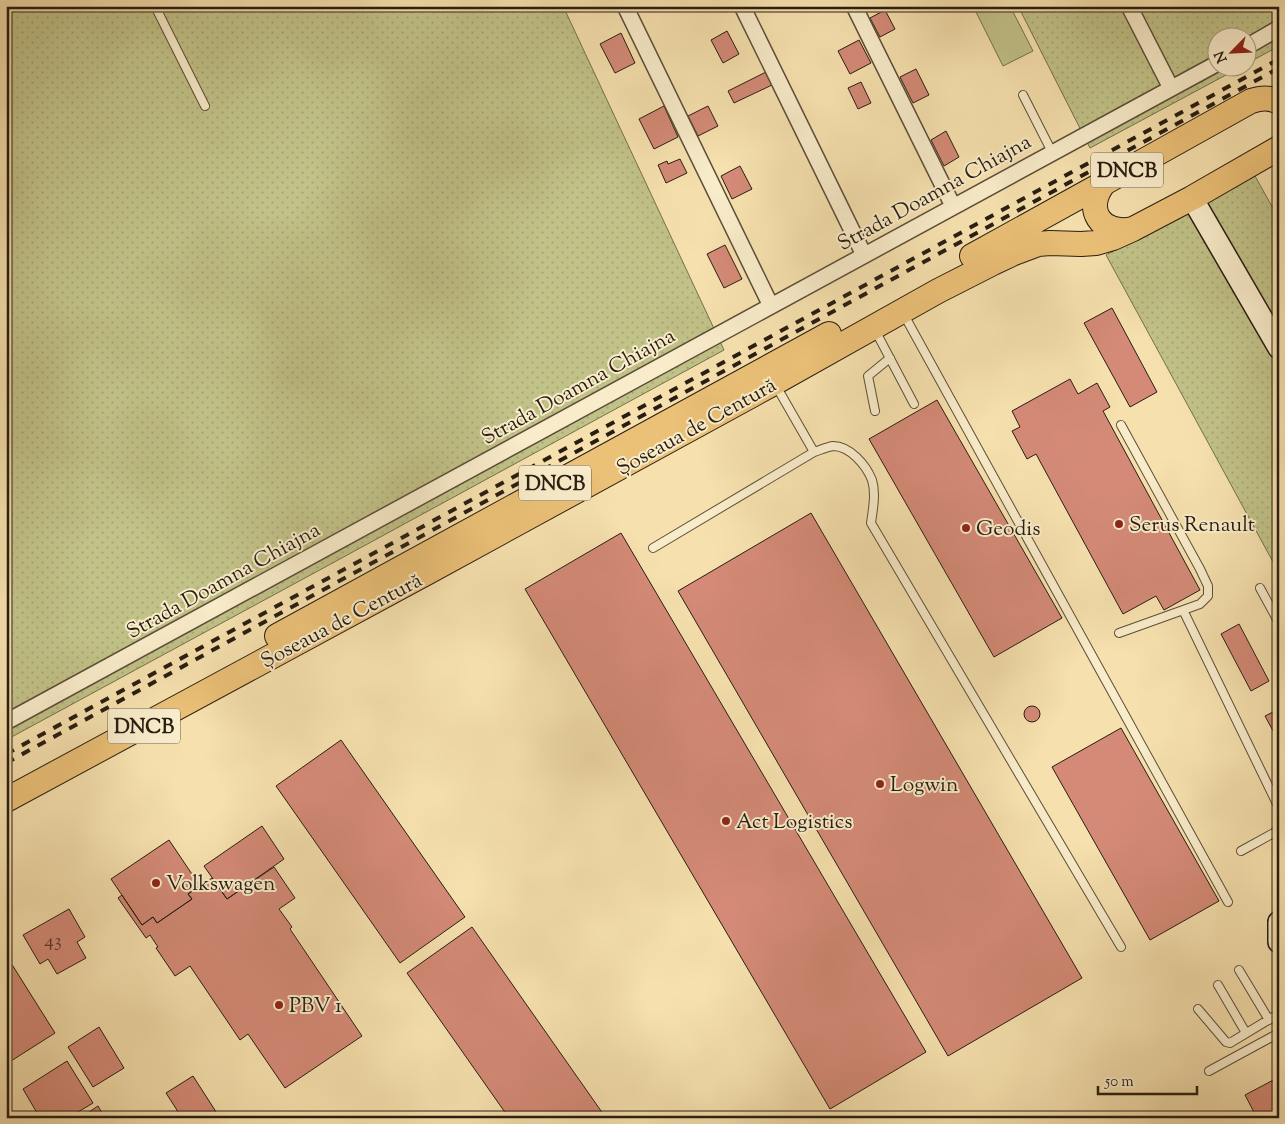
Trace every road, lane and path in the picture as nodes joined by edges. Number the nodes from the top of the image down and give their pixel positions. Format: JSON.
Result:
{"nodes":[{"id":1,"x":155,"y":6,"type":"edge"},
{"id":2,"x":625,"y":6,"type":"edge"},
{"id":3,"x":742,"y":6,"type":"edge"},
{"id":4,"x":854,"y":6,"type":"edge"},
{"id":5,"x":1129,"y":6,"type":"edge"},
{"id":6,"x":1279,"y":28,"type":"edge"},
{"id":7,"x":1258,"y":40,"type":"edge"},
{"id":8,"x":1208,"y":68,"type":"edge"},
{"id":9,"x":1279,"y":86,"type":"edge"},
{"id":10,"x":1171,"y":88,"type":"junction"},
{"id":11,"x":1023,"y":95,"type":"dead end"},
{"id":12,"x":1251,"y":101,"type":"junction"},
{"id":13,"x":1279,"y":102,"type":"edge"},
{"id":14,"x":205,"y":106,"type":"dead end"},
{"id":15,"x":1279,"y":148,"type":"edge"},
{"id":16,"x":1052,"y":152,"type":"junction"},
{"id":17,"x":1104,"y":183,"type":"junction"},
{"id":18,"x":1192,"y":198,"type":"junction"},
{"id":19,"x":952,"y":206,"type":"junction"},
{"id":20,"x":1133,"y":230,"type":"junction"},
{"id":21,"x":864,"y":255,"type":"junction"},
{"id":22,"x":771,"y":306,"type":"junction"},
{"id":23,"x":902,"y":311,"type":"junction"},
{"id":24,"x":874,"y":327,"type":"junction"},
{"id":25,"x":1279,"y":348,"type":"edge"},
{"id":26,"x":890,"y":358,"type":"junction"},
{"id":27,"x":774,"y":383,"type":"junction"},
{"id":28,"x":914,"y":404,"type":"dead end"},
{"id":29,"x":875,"y":411,"type":"dead end"},
{"id":30,"x":1121,"y":425,"type":"dead end"},
{"id":31,"x":814,"y":452,"type":"junction"},
{"id":32,"x":653,"y":548,"type":"dead end"},
{"id":33,"x":1260,"y":588,"type":"dead end"},
{"id":34,"x":1183,"y":610,"type":"junction"},
{"id":35,"x":1279,"y":623,"type":"edge"},
{"id":36,"x":1119,"y":633,"type":"dead end"},
{"id":37,"x":6,"y":722,"type":"edge"},
{"id":38,"x":6,"y":783,"type":"edge"},
{"id":39,"x":6,"y":800,"type":"edge"},
{"id":40,"x":1279,"y":808,"type":"edge"},
{"id":41,"x":1279,"y":830,"type":"edge"},
{"id":42,"x":1241,"y":851,"type":"dead end"},
{"id":43,"x":1228,"y":902,"type":"dead end"},
{"id":44,"x":1279,"y":922,"type":"edge"},
{"id":45,"x":1279,"y":942,"type":"edge"},
{"id":46,"x":1121,"y":947,"type":"dead end"},
{"id":47,"x":1239,"y":970,"type":"dead end"},
{"id":48,"x":1218,"y":985,"type":"dead end"},
{"id":49,"x":1198,"y":1009,"type":"dead end"},
{"id":50,"x":1279,"y":1017,"type":"edge"},
{"id":51,"x":1269,"y":1020,"type":"junction"},
{"id":52,"x":1246,"y":1033,"type":"junction"},
{"id":53,"x":1279,"y":1033,"type":"edge"},
{"id":54,"x":1209,"y":1071,"type":"dead end"}],
"edges":[{"from":1,"to":14,"type":"lane"},
{"from":2,"to":22,"type":"street"},
{"from":3,"to":21,"type":"street"},
{"from":4,"to":19,"type":"street"},
{"from":5,"to":10,"type":"street"},
{"from":6,"to":7,"type":"street"},
{"from":8,"to":10,"type":"street","name":"Strada Doamna Chiajna"},
{"from":9,"to":12,"type":"main road","number":"DNCB"},
{"from":10,"to":16,"type":"street","name":"Strada Doamna Chiajna"},
{"from":11,"to":16,"type":"lane"},
{"from":12,"to":13,"type":"main road","number":"DNCB"},
{"from":12,"to":17,"type":"main road","number":"DNCB"},
{"from":15,"to":18,"type":"main road","number":"DNCB"},
{"from":16,"to":19,"type":"street","name":"Strada Doamna Chiajna"},
{"from":17,"to":20,"type":"main road","number":"DNCB"},
{"from":17,"to":38,"type":"main road","name":"Șoseaua de Centură","number":"DNCB"},
{"from":18,"to":20,"type":"main road","number":"DNCB"},
{"from":18,"to":25,"type":"street"},
{"from":19,"to":21,"type":"street","name":"Strada Doamna Chiajna"},
{"from":20,"to":23,"type":"main road","name":"Șoseaua de Centură","number":"DNCB"},
{"from":21,"to":22,"type":"street","name":"Strada Doamna Chiajna"},
{"from":22,"to":37,"type":"street","name":"Strada Doamna Chiajna"},
{"from":23,"to":24,"type":"main road","name":"Șoseaua de Centură","number":"DNCB"},
{"from":23,"to":43,"type":"lane"},
{"from":24,"to":26,"type":"lane"},
{"from":24,"to":27,"type":"main road","name":"Șoseaua de Centură","number":"DNCB"},
{"from":26,"to":28,"type":"lane"},
{"from":26,"to":29,"type":"lane"},
{"from":27,"to":31,"type":"lane"},
{"from":27,"to":39,"type":"main road","name":"Șoseaua de Centură","number":"DNCB"},
{"from":30,"to":34,"type":"lane"},
{"from":31,"to":32,"type":"lane"},
{"from":31,"to":46,"type":"lane"},
{"from":33,"to":35,"type":"lane"},
{"from":34,"to":36,"type":"lane"},
{"from":34,"to":40,"type":"lane"},
{"from":41,"to":42,"type":"lane"},
{"from":44,"to":45,"type":"street"},
{"from":47,"to":51,"type":"lane"},
{"from":48,"to":52,"type":"lane"},
{"from":49,"to":52,"type":"lane"},
{"from":50,"to":51,"type":"lane"},
{"from":51,"to":52,"type":"lane"},
{"from":53,"to":54,"type":"lane"}]}
